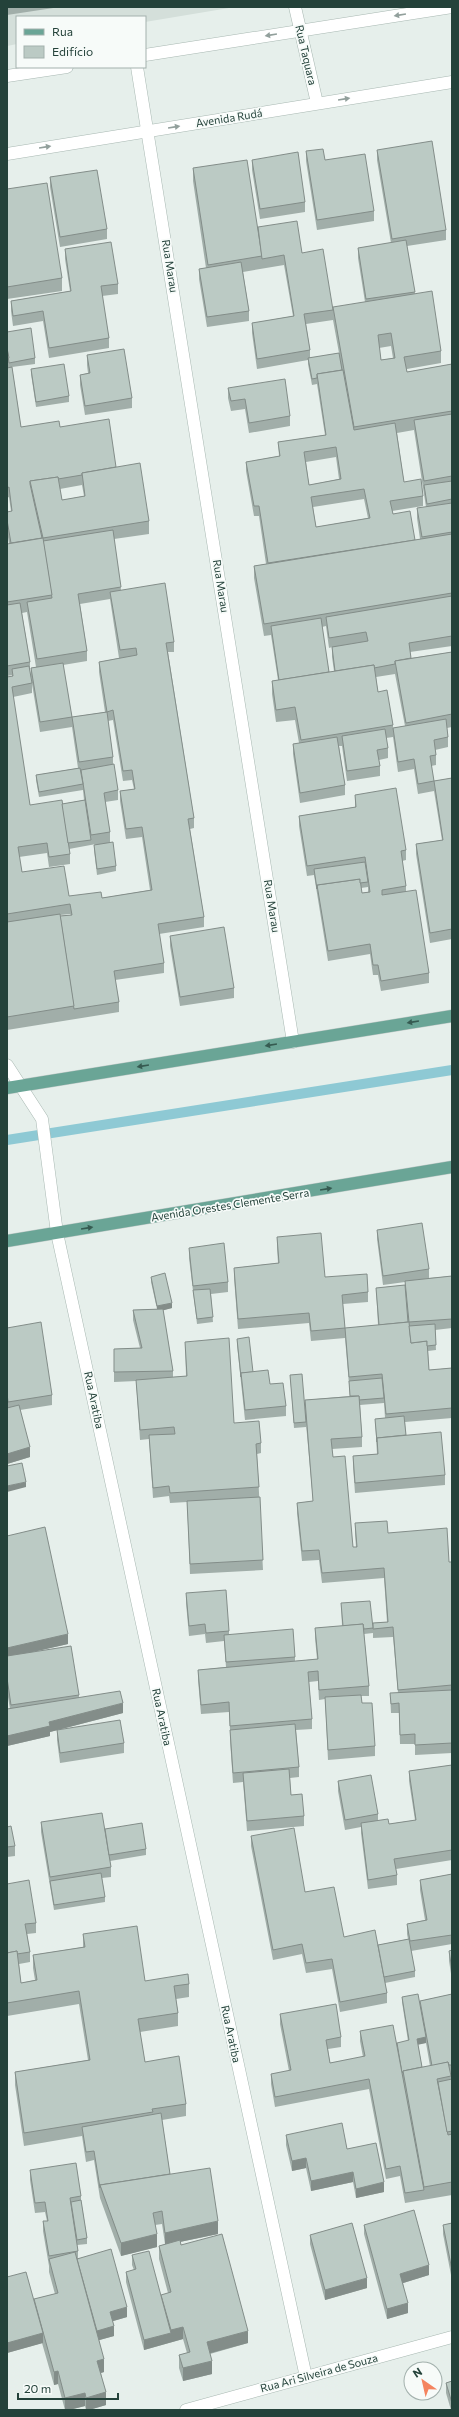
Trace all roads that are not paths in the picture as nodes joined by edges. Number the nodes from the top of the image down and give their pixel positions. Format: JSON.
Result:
{"nodes":[{"id":1,"x":295,"y":7,"type":"edge"},
{"id":2,"x":452,"y":7,"type":"edge"},
{"id":3,"x":301,"y":30,"type":"junction"},
{"id":4,"x":146,"y":55,"type":"edge"},
{"id":5,"x":60,"y":68,"type":"edge"},
{"id":6,"x":137,"y":68,"type":"edge"},
{"id":7,"x":7,"y":76,"type":"edge"},
{"id":8,"x":452,"y":82,"type":"edge"},
{"id":9,"x":317,"y":103,"type":"junction"},
{"id":10,"x":148,"y":131,"type":"junction"},
{"id":11,"x":7,"y":154,"type":"edge"},
{"id":12,"x":452,"y":1016,"type":"edge"},
{"id":13,"x":293,"y":1042,"type":"junction"},
{"id":14,"x":7,"y":1065,"type":"edge"},
{"id":15,"x":22,"y":1086,"type":"junction"},
{"id":16,"x":7,"y":1088,"type":"edge"},
{"id":17,"x":452,"y":1168,"type":"edge"},
{"id":18,"x":58,"y":1233,"type":"junction"},
{"id":19,"x":7,"y":1241,"type":"edge"},
{"id":20,"x":452,"y":2337,"type":"edge"},
{"id":21,"x":306,"y":2377,"type":"junction"},
{"id":22,"x":186,"y":2410,"type":"edge"}],
"edges":[{"from":1,"to":3,"type":"street","name":"Rua Taquara"},
{"from":2,"to":3,"type":"street","one_way":true},
{"from":3,"to":4,"type":"street","one_way":true},
{"from":3,"to":9,"type":"street","name":"Rua Taquara"},
{"from":5,"to":7,"type":"street"},
{"from":6,"to":10,"type":"street","name":"Rua Marau"},
{"from":9,"to":8,"type":"street","name":"Avenida Rudá","one_way":true},
{"from":10,"to":9,"type":"street","name":"Avenida Rudá","one_way":true},
{"from":11,"to":10,"type":"street","name":"Avenida Rudá","one_way":true},
{"from":10,"to":13,"type":"street","name":"Rua Marau"},
{"from":12,"to":13,"type":"main road","one_way":true},
{"from":13,"to":15,"type":"main road","one_way":true},
{"from":14,"to":15,"type":"street","name":"Rua Aratiba"},
{"from":15,"to":16,"type":"main road"},
{"from":15,"to":18,"type":"street","name":"Rua Aratiba"},
{"from":18,"to":17,"type":"main road","name":"Avenida Orestes Clemente Serra","one_way":true},
{"from":18,"to":19,"type":"main road","name":"Avenida Orestes Clemente Serra"},
{"from":18,"to":21,"type":"street","name":"Rua Aratiba"},
{"from":20,"to":21,"type":"street","name":"Rua Ari Silveira de Souza"},
{"from":21,"to":22,"type":"street","name":"Rua Ari Silveira de Souza"}]}
